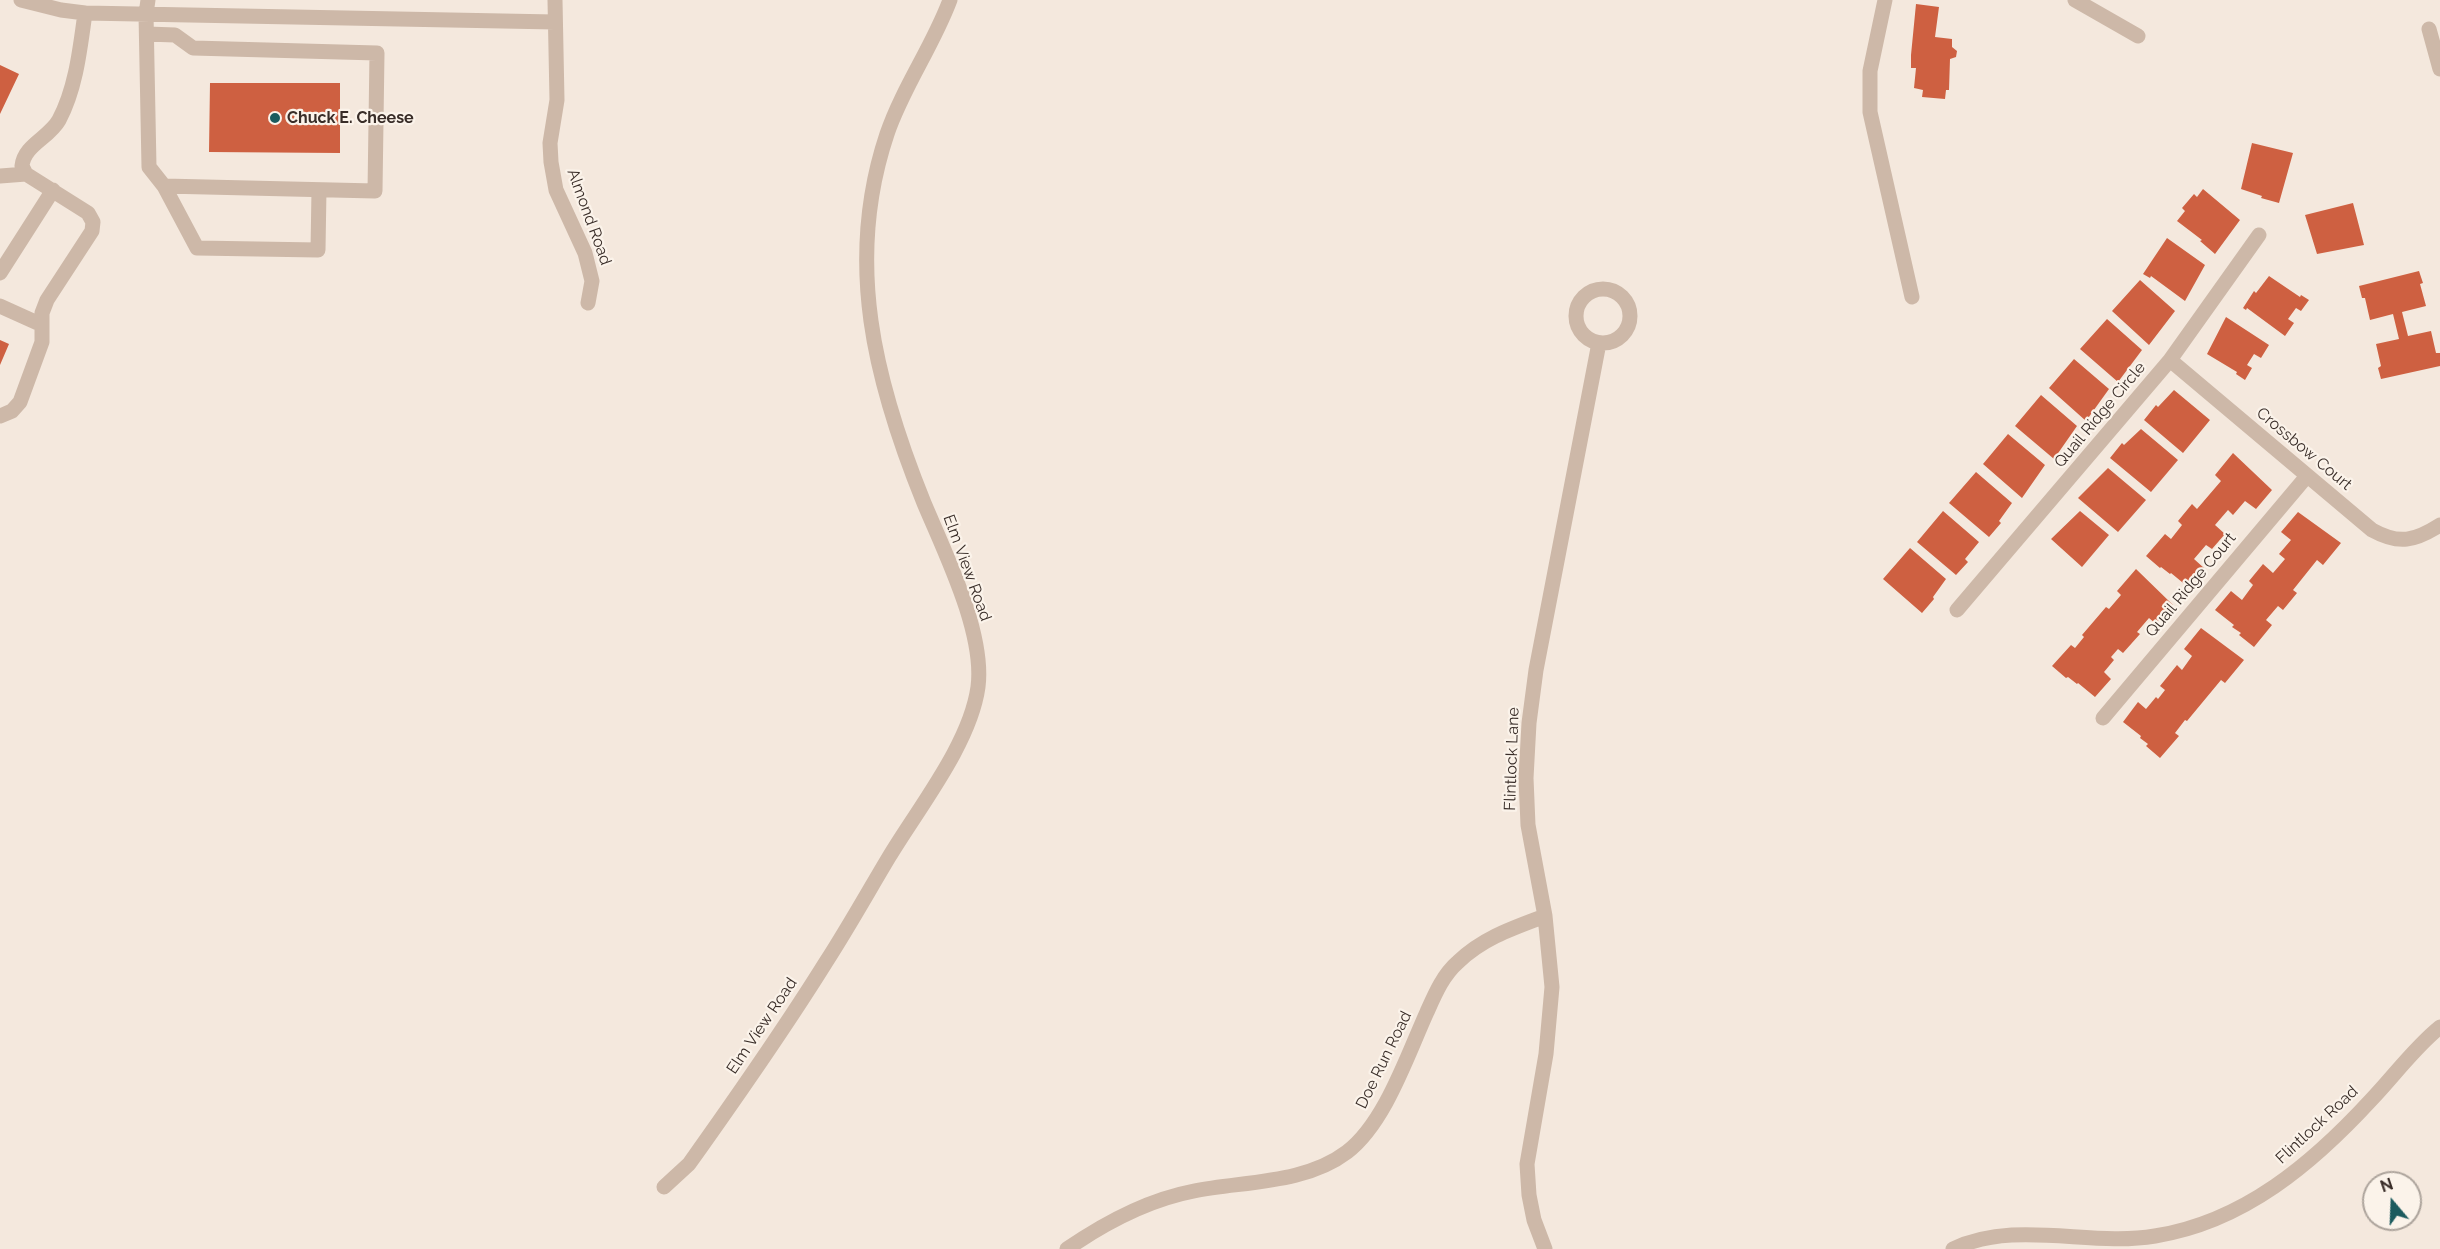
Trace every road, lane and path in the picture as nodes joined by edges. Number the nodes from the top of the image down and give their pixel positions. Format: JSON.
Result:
{"nodes":[{"id":1,"x":21,"y":0,"type":"edge"},
{"id":2,"x":555,"y":0,"type":"edge"},
{"id":3,"x":950,"y":0,"type":"edge"},
{"id":4,"x":1885,"y":0,"type":"edge"},
{"id":5,"x":2075,"y":0,"type":"edge"},
{"id":6,"x":147,"y":7,"type":"edge"},
{"id":7,"x":85,"y":13,"type":"junction"},
{"id":8,"x":555,"y":22,"type":"junction"},
{"id":9,"x":2430,"y":29,"type":"dead end"},
{"id":10,"x":147,"y":34,"type":"junction"},
{"id":11,"x":2138,"y":36,"type":"dead end"},
{"id":12,"x":2440,"y":69,"type":"edge"},
{"id":13,"x":26,"y":174,"type":"junction"},
{"id":14,"x":0,"y":176,"type":"edge"},
{"id":15,"x":164,"y":186,"type":"junction"},
{"id":16,"x":53,"y":190,"type":"junction"},
{"id":17,"x":319,"y":190,"type":"junction"},
{"id":18,"x":2259,"y":235,"type":"dead end"},
{"id":19,"x":0,"y":273,"type":"edge"},
{"id":20,"x":1912,"y":297,"type":"dead end"},
{"id":21,"x":588,"y":303,"type":"dead end"},
{"id":22,"x":0,"y":306,"type":"edge"},
{"id":23,"x":42,"y":325,"type":"junction"},
{"id":24,"x":1599,"y":343,"type":"dead end"},
{"id":25,"x":2170,"y":360,"type":"junction"},
{"id":26,"x":0,"y":416,"type":"edge"},
{"id":27,"x":2307,"y":476,"type":"junction"},
{"id":28,"x":2440,"y":525,"type":"edge"},
{"id":29,"x":1957,"y":610,"type":"dead end"},
{"id":30,"x":2103,"y":718,"type":"dead end"},
{"id":31,"x":1545,"y":915,"type":"junction"},
{"id":32,"x":2440,"y":1027,"type":"edge"},
{"id":33,"x":664,"y":1187,"type":"dead end"},
{"id":34,"x":1067,"y":1249,"type":"edge"},
{"id":35,"x":1545,"y":1249,"type":"edge"},
{"id":36,"x":1953,"y":1249,"type":"edge"}],
"edges":[{"from":1,"to":7,"type":"street"},
{"from":2,"to":8,"type":"street","name":"Almond Road"},
{"from":3,"to":33,"type":"street","name":"Elm View Road"},
{"from":4,"to":20,"type":"street"},
{"from":5,"to":11,"type":"street"},
{"from":6,"to":7,"type":"street"},
{"from":6,"to":8,"type":"street"},
{"from":6,"to":10,"type":"street"},
{"from":7,"to":13,"type":"street"},
{"from":8,"to":21,"type":"street","name":"Almond Road"},
{"from":9,"to":12,"type":"street"},
{"from":10,"to":15,"type":"street"},
{"from":10,"to":17,"type":"street"},
{"from":13,"to":14,"type":"street"},
{"from":13,"to":16,"type":"street"},
{"from":15,"to":17,"type":"street"},
{"from":15,"to":17,"type":"street"},
{"from":16,"to":19,"type":"street"},
{"from":16,"to":23,"type":"street"},
{"from":18,"to":25,"type":"street","name":"Quail Ridge Circle"},
{"from":22,"to":23,"type":"street"},
{"from":23,"to":26,"type":"street"},
{"from":24,"to":31,"type":"street","name":"Flintlock Lane"},
{"from":25,"to":27,"type":"street","name":"Crossbow Court"},
{"from":25,"to":29,"type":"street","name":"Quail Ridge Circle"},
{"from":27,"to":28,"type":"street","name":"Crossbow Court"},
{"from":27,"to":30,"type":"street","name":"Quail Ridge Court"},
{"from":31,"to":34,"type":"street","name":"Doe Run Road"},
{"from":31,"to":35,"type":"street","name":"Flintlock Lane"},
{"from":32,"to":36,"type":"street","name":"Flintlock Road"}]}
